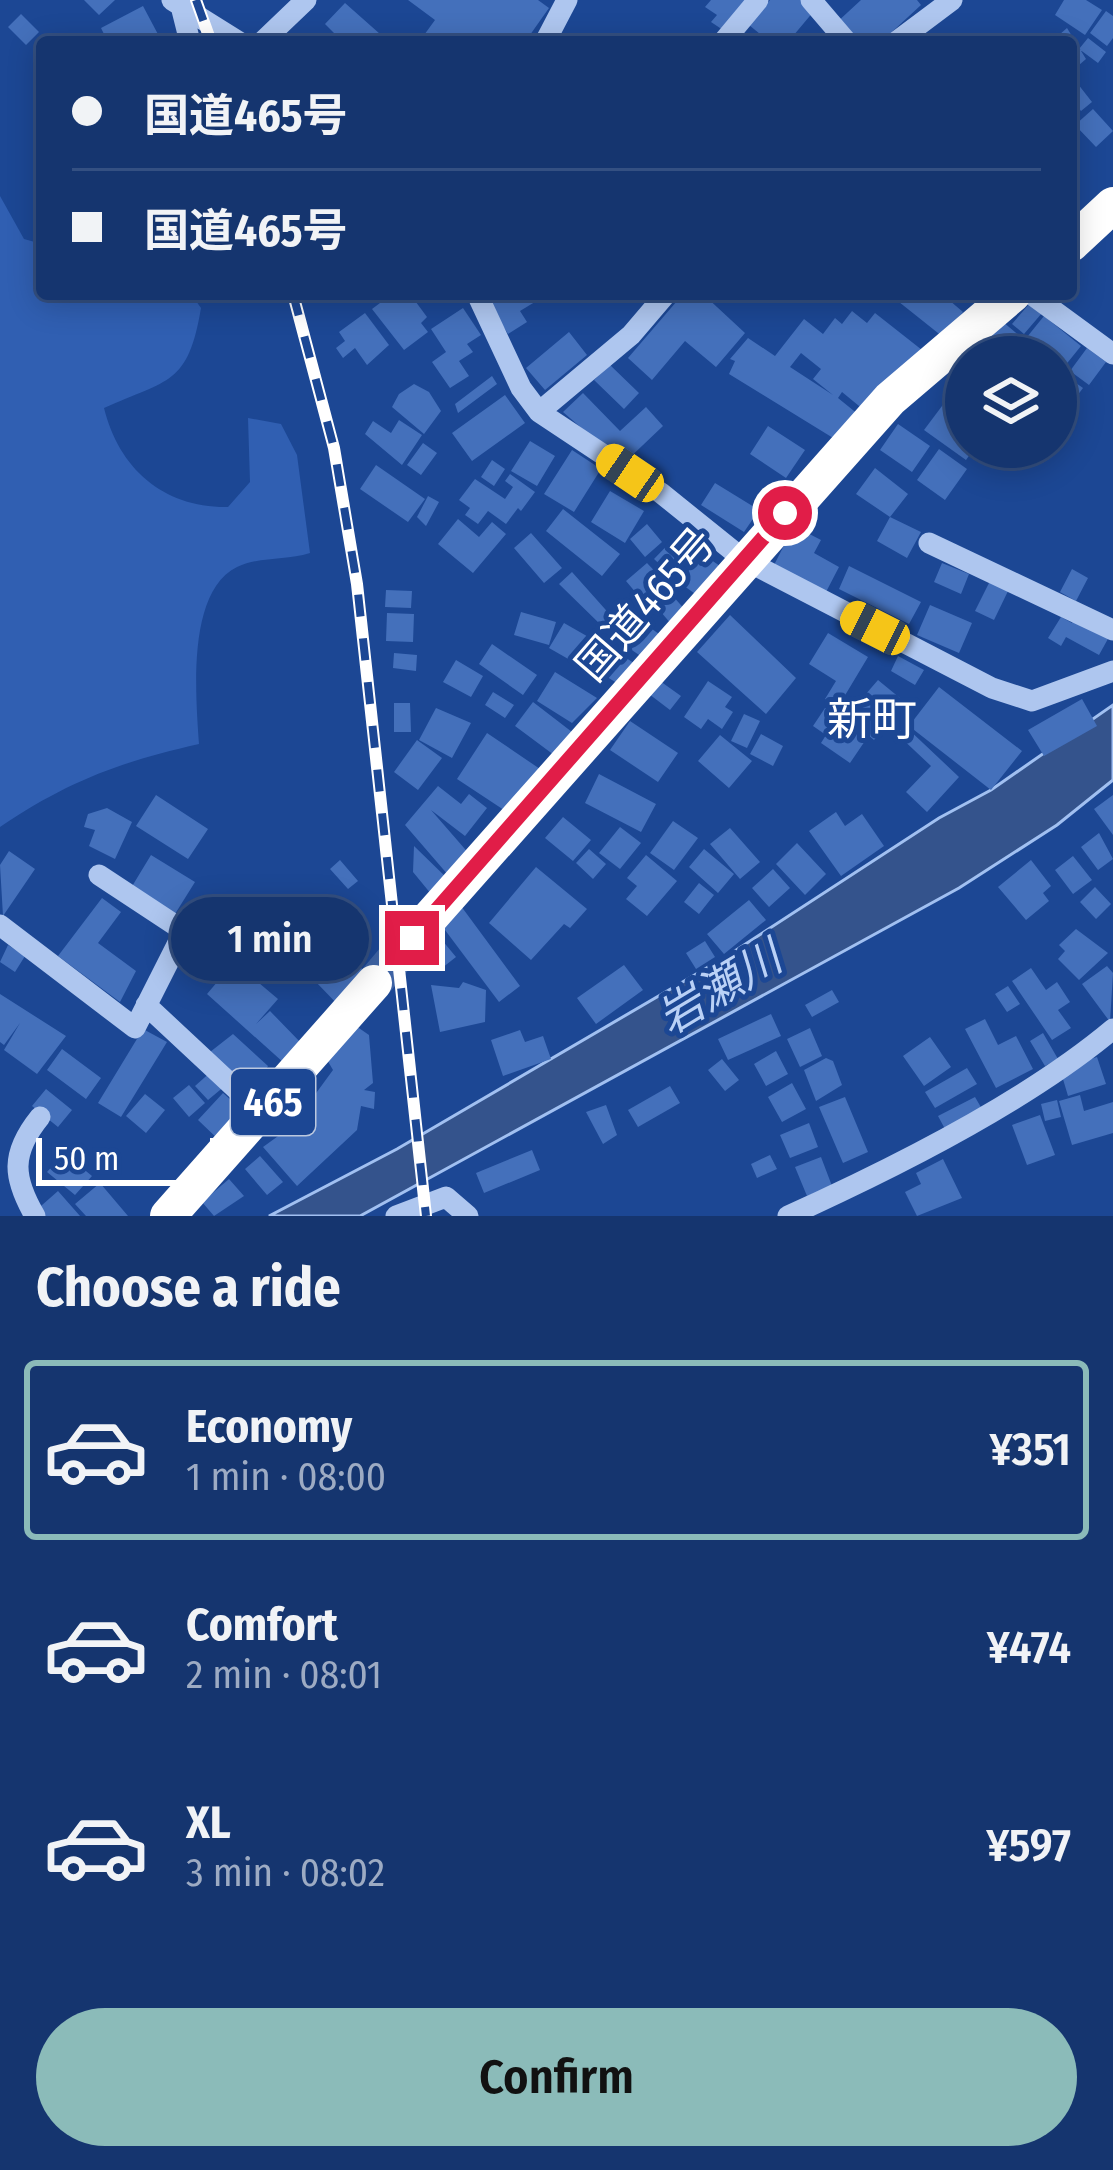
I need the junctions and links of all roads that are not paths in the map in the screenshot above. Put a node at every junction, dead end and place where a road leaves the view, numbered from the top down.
1 (306, 0) edge
2 (567, 0) edge
3 (758, 0) edge
4 (811, 0) edge
5 (942, 2) edge
6 (177, 5) edge
7 (188, 36) edge
8 (229, 36) edge
9 (268, 36) edge
10 (548, 36) edge
11 (728, 36) edge
12 (842, 36) edge
13 (903, 36) edge
14 (1113, 205) edge
15 (1077, 238) edge
16 (480, 300) edge
17 (661, 300) edge
18 (1006, 300) edge
19 (1039, 300) edge
20 (1113, 354) edge
21 (539, 412) junction
22 (929, 543) dead end
23 (743, 560) junction
24 (1113, 630) edge
25 (1113, 671) edge
26 (99, 875) dead end
27 (0, 925) edge
28 (412, 938) tunnel mouth
29 (374, 983) tunnel mouth
30 (146, 1005) junction
31 (1113, 1029) edge
32 (263, 1114) junction
33 (40, 1117) dead end
34 (35, 1216) edge
35 (168, 1216) edge
36 (396, 1216) edge
37 (467, 1216) edge
38 (788, 1216) edge

1 - 9 street
2 - 10 street
3 - 11 street
4 - 12 street
5 - 13 street
6 - 7 street
6 - 8 street
14 - 15 highway
16 - 21 street
17 - 21 street
18 - 23 highway, 国道465号
19 - 20 street
21 - 23 street
22 - 24 street
23 - 25 street
23 - 28 highway, 国道465号
26 - 30 street
27 - 30 street
29 - 32 highway, 465
30 - 32 street
31 - 38 street
32 - 35 highway, 465
33 - 34 street
36 - 37 street

